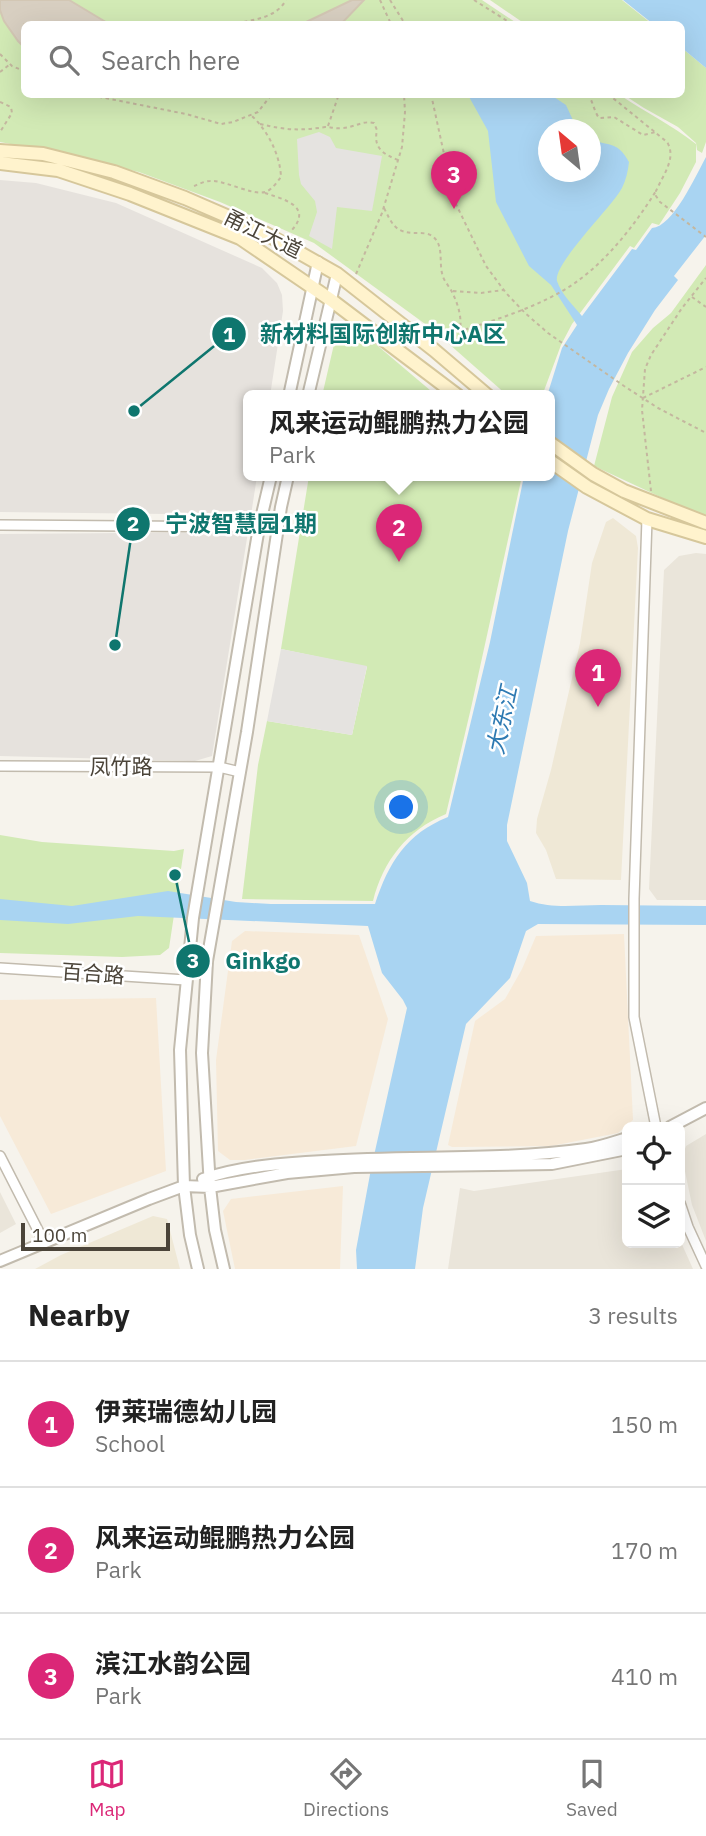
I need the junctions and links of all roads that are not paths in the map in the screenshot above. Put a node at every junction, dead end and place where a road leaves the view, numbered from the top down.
1 (0, 151) edge
2 (0, 163) edge
3 (318, 262) junction
4 (337, 274) junction
5 (314, 289) junction
6 (331, 300) junction
7 (290, 390) edge
8 (309, 390) edge
9 (450, 390) edge
10 (481, 390) edge
11 (555, 447) edge
12 (555, 464) edge
13 (270, 481) edge
14 (287, 481) edge
15 (647, 519) junction
16 (706, 523) edge
17 (0, 525) edge
18 (259, 527) junction
19 (706, 537) edge
20 (0, 766) edge
21 (219, 767) junction
22 (240, 772) junction
23 (0, 968) edge
24 (186, 980) junction
25 (706, 1108) edge
26 (706, 1116) edge
27 (655, 1122) edge
28 (679, 1122) edge
29 (685, 1126) edge
30 (622, 1139) edge
31 (622, 1150) edge
32 (0, 1156) edge
33 (452, 1161) junction
34 (210, 1182) junction
35 (184, 1186) junction
36 (685, 1218) edge
37 (44, 1242) junction
38 (0, 1261) edge
39 (706, 1266) edge
40 (198, 1269) edge
41 (224, 1269) edge

1 - 3 main road, 甬江大道
2 - 5 main road, 甬江大道
3 - 4 main road, 甬江大道
3 - 5 street
4 - 6 street
4 - 10 main road, 甬江大道
5 - 6 main road, 甬江大道
5 - 7 street
6 - 8 street
6 - 9 main road, 甬江大道
11 - 16 main road
12 - 15 main road
13 - 18 street
14 - 22 street
15 - 19 main road
15 - 27 street
17 - 18 street
18 - 21 street
20 - 21 street, 凤竹路
21 - 22 street, 凤竹路
21 - 24 street
22 - 34 street
23 - 24 street, 百合路
24 - 35 street
25 - 28 street
26 - 29 street
30 - 33 street
31 - 33 street
32 - 37 street
33 - 34 street
34 - 35 street
34 - 41 street
35 - 37 street
35 - 40 street
36 - 39 street
37 - 38 street

